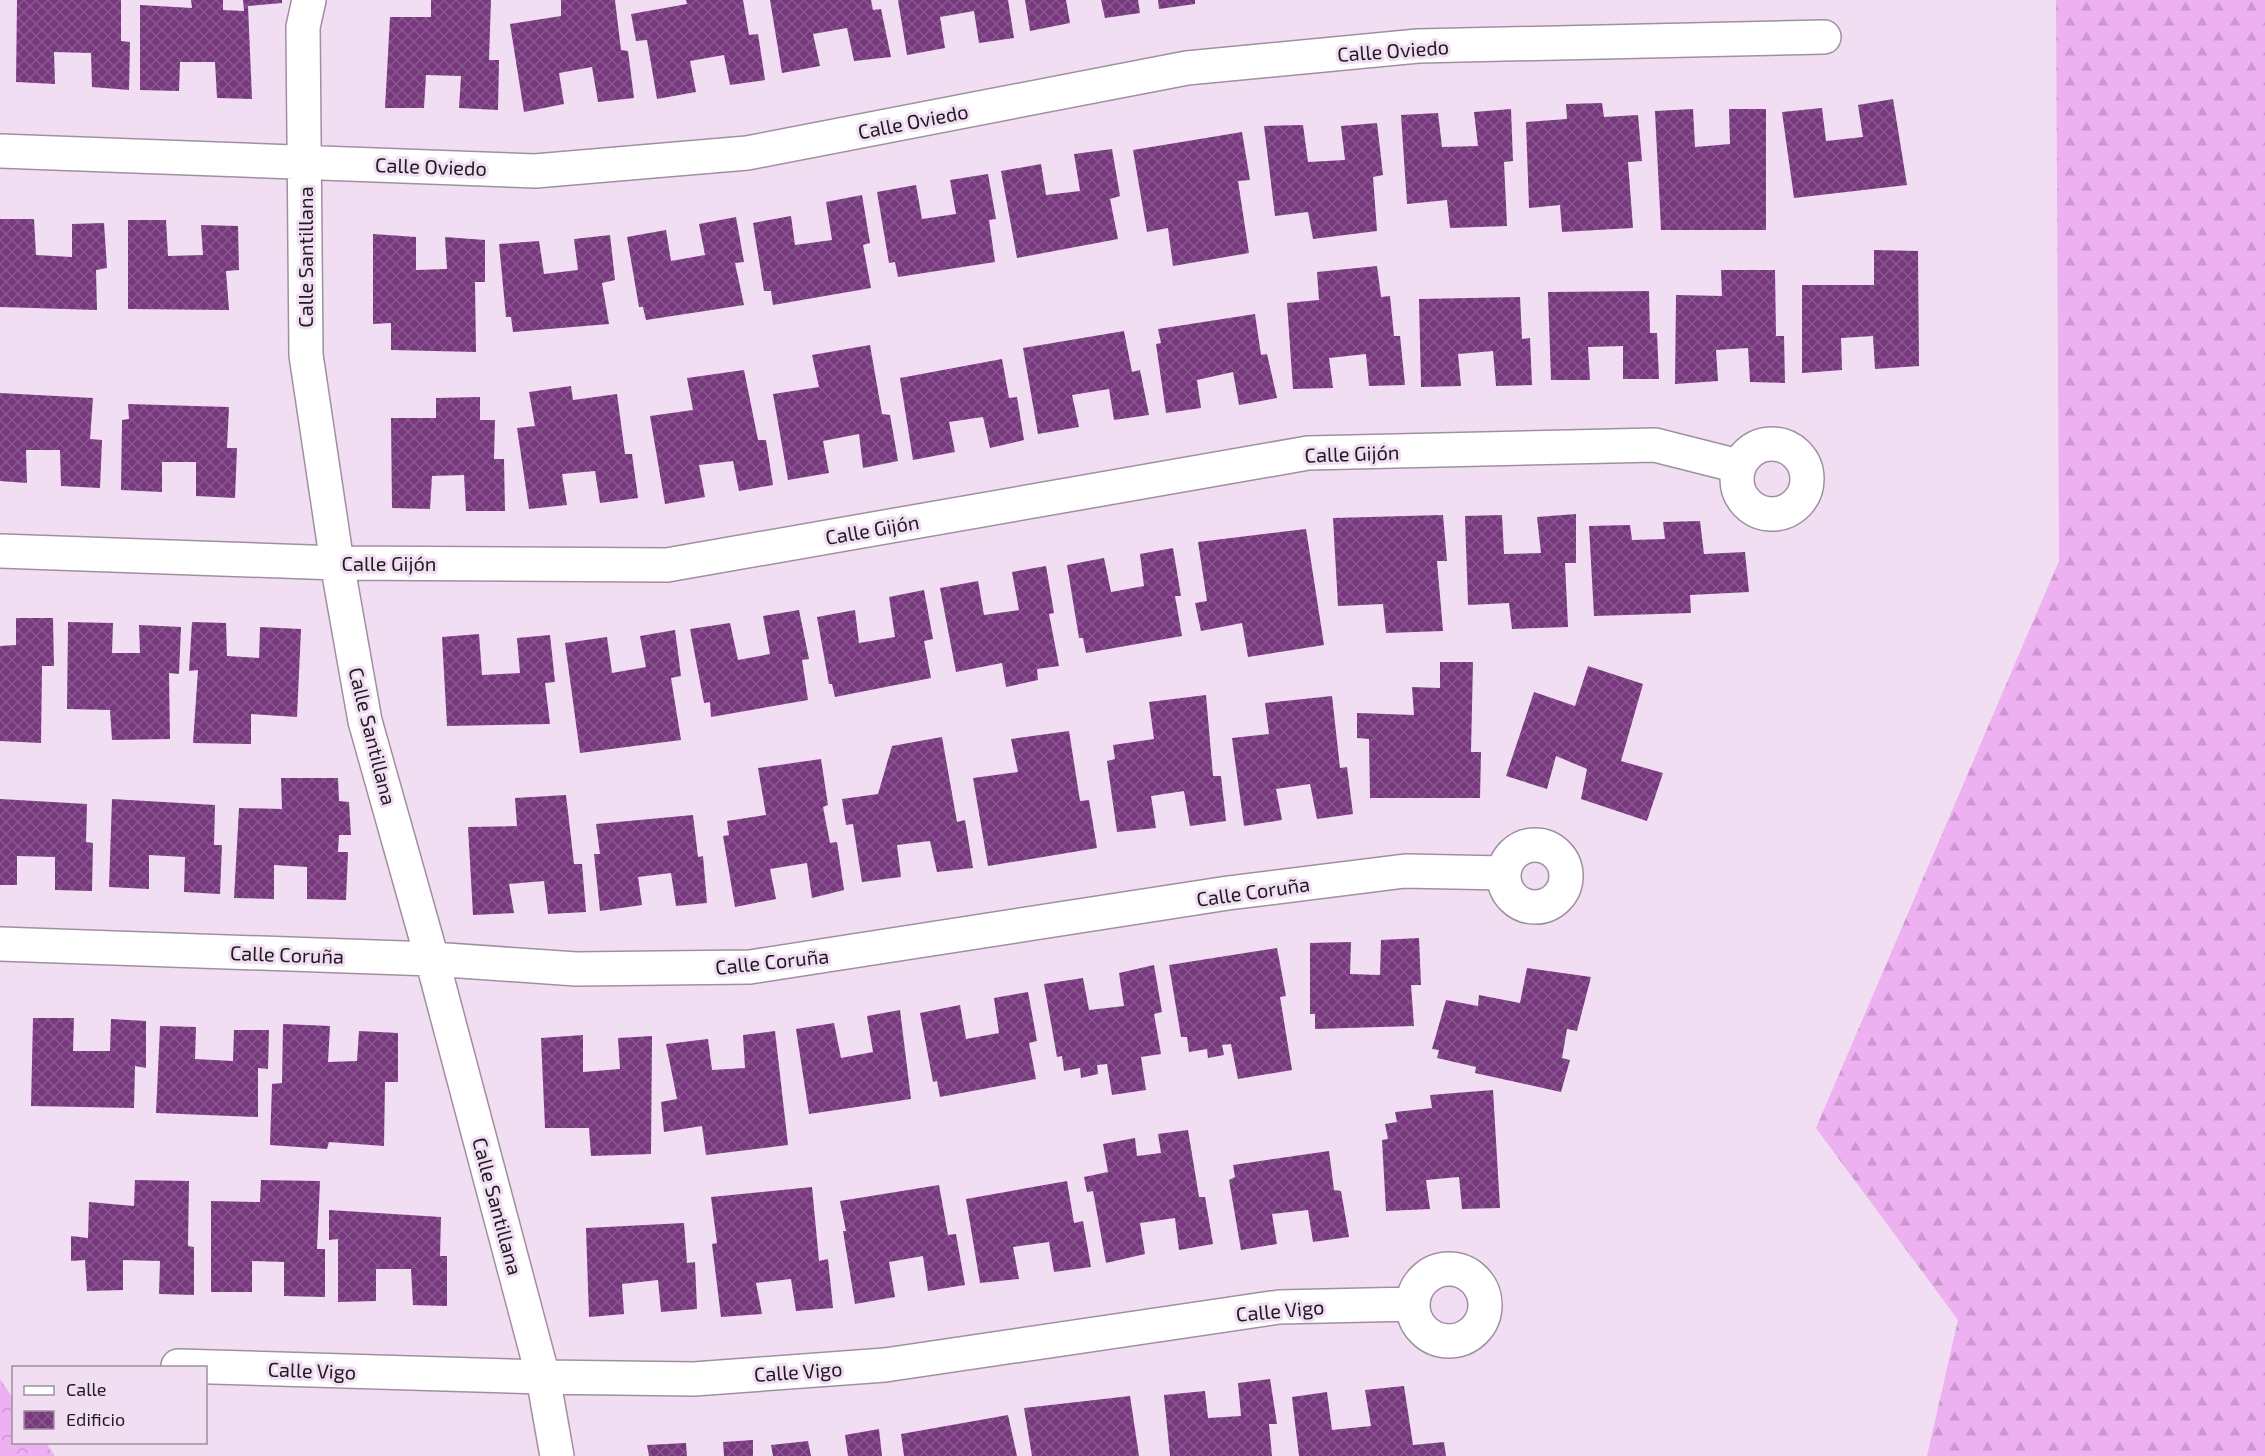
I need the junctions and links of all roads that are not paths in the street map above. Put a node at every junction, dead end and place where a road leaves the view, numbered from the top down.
1 (309, 0) edge
2 (1824, 37) dead end
3 (0, 151) edge
4 (304, 161) junction
5 (1738, 466) dead end
6 (0, 550) edge
7 (337, 563) junction
8 (1504, 873) dead end
9 (0, 944) edge
10 (432, 959) junction
11 (1413, 1304) dead end
12 (207, 1367) edge
13 (543, 1377) junction
14 (557, 1456) edge

1 - 4 street, Calle Santillana
2 - 4 street, Calle Oviedo
3 - 4 street, Calle Oviedo
4 - 7 street, Calle Santillana
5 - 7 street, Calle Gijón
6 - 7 street, Calle Gijón
7 - 10 street, Calle Santillana
8 - 10 street, Calle Coruña
9 - 10 street, Calle Coruña
10 - 13 street, Calle Santillana
11 - 13 street, Calle Vigo
12 - 13 street, Calle Vigo
13 - 14 street, Calle Santillana

